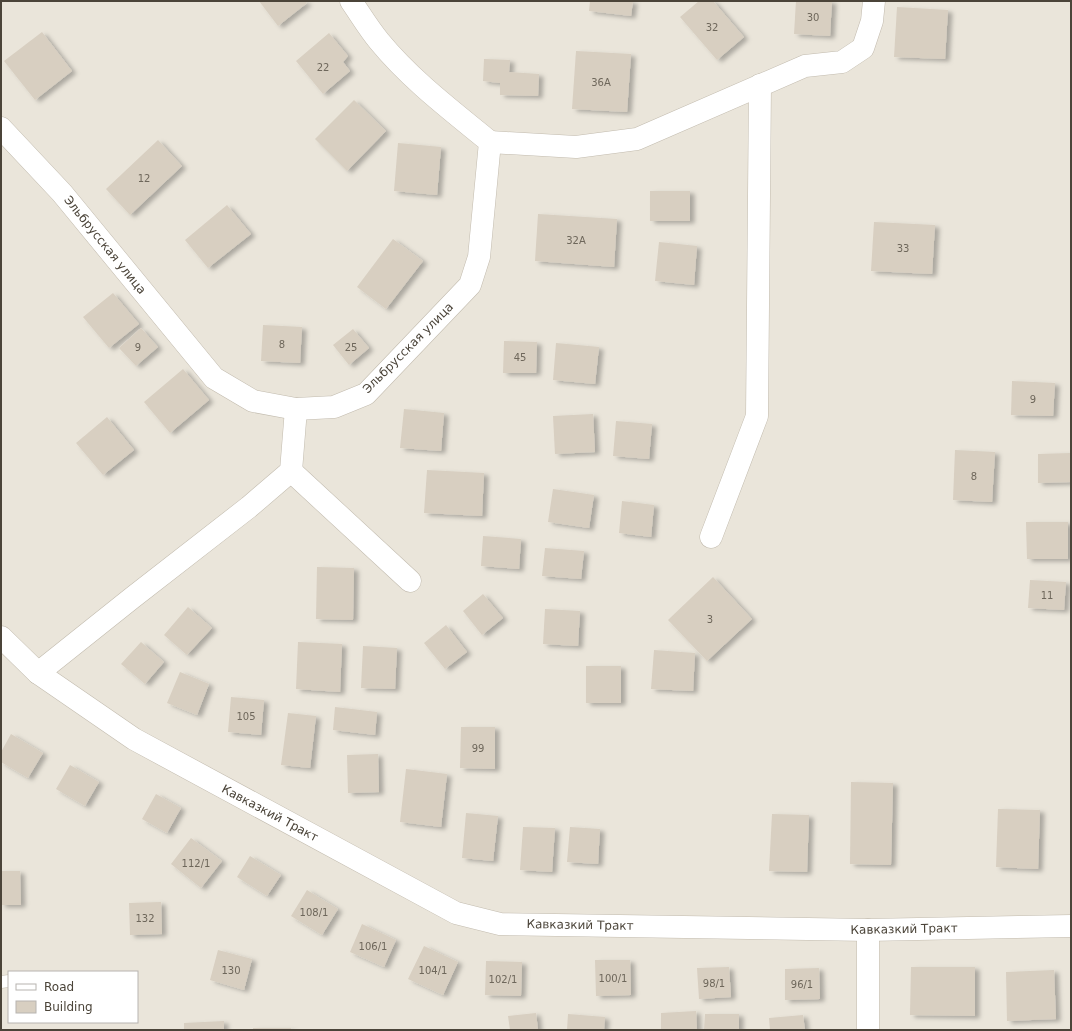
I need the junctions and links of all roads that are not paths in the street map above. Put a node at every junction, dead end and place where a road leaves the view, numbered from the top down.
1 (351, 1) edge
2 (874, 1) edge
3 (760, 85) junction
4 (1, 128) edge
5 (490, 142) junction
6 (296, 409) junction
7 (292, 471) junction
8 (711, 537) dead end
9 (410, 582) dead end
10 (1, 637) edge
11 (38, 673) junction
12 (1071, 926) edge
13 (868, 930) junction
14 (868, 1030) edge

1 - 5 street
2 - 3 street
3 - 5 street
3 - 8 street
4 - 6 street, Эльбрусская улица
5 - 6 street, Эльбрусская улица
6 - 7 street
7 - 9 street
7 - 11 street
10 - 11 street, Кавказкий Тракт
11 - 13 street, Кавказкий Тракт
12 - 13 street, Кавказкий Тракт
13 - 14 street

